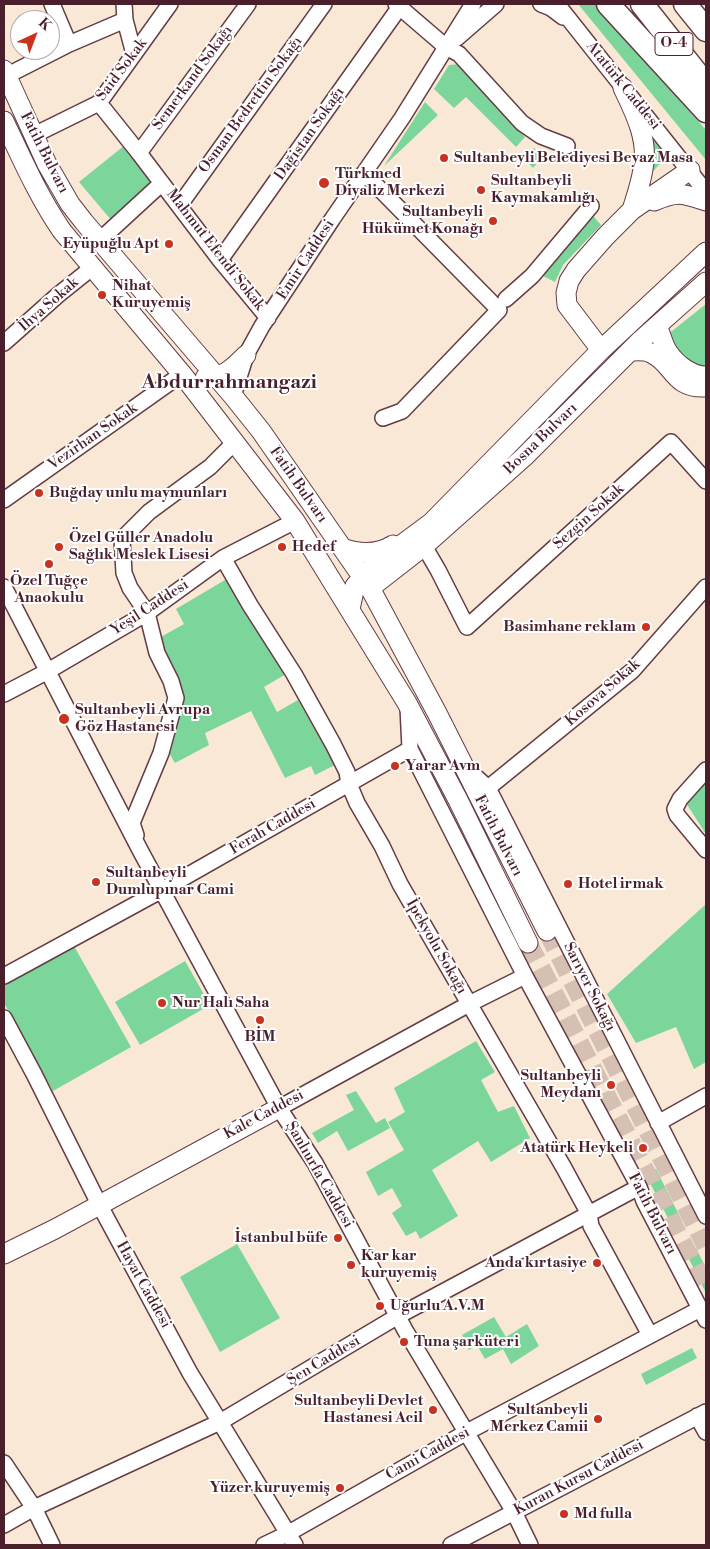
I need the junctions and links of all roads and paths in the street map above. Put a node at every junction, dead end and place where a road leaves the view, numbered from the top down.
1 (52, 4) edge
2 (124, 4) edge
3 (170, 4) edge
4 (248, 4) edge
5 (324, 4) edge
6 (473, 4) edge
7 (496, 4) edge
8 (541, 4) edge
9 (557, 4) edge
10 (567, 4) edge
11 (608, 4) edge
12 (642, 4) edge
13 (685, 4) edge
14 (398, 6) edge
15 (125, 20) junction
16 (574, 26) junction
17 (706, 30) edge
18 (69, 44) junction
19 (446, 47) junction
20 (134, 54) junction
21 (5, 74) edge
22 (706, 85) edge
23 (623, 88) junction
24 (99, 103) junction
25 (706, 110) edge
26 (4, 121) edge
27 (34, 135) junction
28 (566, 146) dead end
29 (139, 153) junction
30 (690, 170) junction
31 (364, 174) junction
32 (162, 183) junction
33 (706, 192) edge
34 (706, 201) edge
35 (179, 206) junction
36 (591, 206) dead end
37 (632, 210) junction
38 (100, 240) junction
39 (706, 252) edge
40 (220, 260) junction
41 (93, 267) junction
42 (706, 282) edge
43 (506, 299) dead end
44 (268, 318) junction
45 (657, 326) junction
46 (4, 343) edge
47 (601, 350) junction
48 (631, 351) junction
49 (246, 354) junction
50 (182, 374) junction
51 (706, 376) edge
52 (216, 378) junction
53 (706, 387) edge
54 (233, 396) junction
55 (383, 418) dead end
56 (235, 442) junction
57 (706, 481) edge
58 (4, 500) edge
59 (295, 521) junction
60 (430, 523) junction
61 (424, 546) junction
62 (342, 548) junction
63 (223, 558) junction
64 (323, 564) junction
65 (363, 583) junction
66 (4, 587) edge
67 (706, 588) edge
68 (350, 609) junction
69 (147, 613) junction
70 (48, 672) junction
71 (4, 694) edge
72 (407, 704) junction
73 (410, 749) junction
74 (462, 765) junction
75 (706, 770) edge
76 (349, 784) junction
77 (488, 788) junction
78 (140, 850) junction
79 (706, 850) edge
80 (162, 890) junction
81 (547, 931) tunnel mouth
82 (528, 943) tunnel mouth
83 (4, 976) edge
84 (525, 976) junction
85 (469, 1004) junction
86 (4, 1018) edge
87 (706, 1096) edge
88 (279, 1108) junction
89 (658, 1123) junction
90 (639, 1187) junction
91 (99, 1204) junction
92 (588, 1214) junction
93 (706, 1216) edge
94 (4, 1254) edge
95 (703, 1314) edge
96 (398, 1316) junction
97 (650, 1335) junction
98 (702, 1414) edge
99 (220, 1422) junction
100 (467, 1432) junction
101 (706, 1432) edge
102 (4, 1463) edge
103 (34, 1508) junction
104 (514, 1512) junction
105 (4, 1525) edge
106 (291, 1540) edge
107 (52, 1545) edge
108 (264, 1545) edge
109 (451, 1545) edge
110 (530, 1545) edge

1 - 18 street
2 - 15 street
3 - 20 street, Said Sokak
4 - 29 street, Semerkand Sokağı
5 - 35 street, Osman Bedrettin Sokağı
6 - 19 street, Emir Caddesi
7 - 19 street
8 - 16 street
9 - 16 street, Atatürk Caddesi
10 - 30 street
11 - 25 highway
12 - 22 highway, O-4
13 - 17 highway, O-4
14 - 19 street
14 - 40 street, Dağistan Sokağı
15 - 18 street
15 - 20 street
16 - 23 street, Atatürk Caddesi
18 - 21 street
19 - 28 street
19 - 31 street, Emir Caddesi
20 - 24 street, Said Sokak
21 - 27 main road, Fatih Bulvarı
23 - 30 street, Atatürk Caddesi
23 - 37 main road
24 - 27 street, Said Sokak
24 - 29 street, Mahmut Efendi Sokak
26 - 41 main road, Fatih Bulvarı
27 - 38 main road, Fatih Bulvarı
29 - 32 street, Mahmut Efendi Sokak
30 - 33 street, Atatürk Caddesi
30 - 37 main road
31 - 44 street, Emir Caddesi
31 - 55 street
32 - 35 street, Mahmut Efendi Sokak
32 - 38 street, Mahmut Efendi Sokak
34 - 37 main road
35 - 40 street, Mahmut Efendi Sokak
36 - 43 street
37 - 47 main road
38 - 52 main road, Fatih Bulvarı
39 - 47 main road, Bosna Bulvarı
40 - 44 street, Mahmut Efendi Sokak
41 - 46 street, İhya Sokak
41 - 50 main road, Fatih Bulvarı
42 - 45 main road, Bosna Bulvarı
44 - 49 street, Emir Caddesi
45 - 48 main road, Bosna Bulvarı
45 - 51 main road
47 - 60 main road, Bosna Bulvarı
48 - 53 main road
48 - 61 main road, Bosna Bulvarı
49 - 52 main road
49 - 54 street, Emir Caddesi
50 - 52 main road
50 - 56 main road, Fatih Bulvarı
50 - 58 street, Vezirhan Sokak
52 - 54 main road, Fatih Bulvarı
54 - 62 main road, Fatih Bulvarı
56 - 59 main road, Fatih Bulvarı
56 - 69 street
57 - 61 street, Sezgin Sokak
59 - 63 street, Yeşil Caddesi
59 - 64 main road, Fatih Bulvarı
60 - 62 main road
60 - 65 main road
61 - 65 main road, Bosna Bulvarı
62 - 65 main road, Fatih Bulvarı
63 - 69 street, Yeşil Caddesi
63 - 76 street, İpekyolu Sokağı
64 - 65 main road
64 - 68 main road, Fatih Bulvarı
65 - 68 main road
65 - 74 main road, Fatih Bulvarı
66 - 70 street, Şanlıurfa Caddesi
67 - 77 street, Kosova Sokak
68 - 72 main road, Fatih Bulvarı
69 - 70 street, Yeşil Caddesi
69 - 78 street
70 - 71 street, Yeşil Caddesi
70 - 78 street, Şanlıurfa Caddesi
72 - 73 street, Fatih Bulvarı
72 - 82 main road, Fatih Bulvarı
73 - 76 street, Ferah Caddesi
73 - 84 street, Fatih Bulvarı
74 - 77 street, Sarıyer Sokağı
74 - 81 main road, Fatih Bulvarı
75 - 79 street
76 - 80 street, Ferah Caddesi
76 - 85 street, İpekyolu Sokağı
77 - 89 street, Sarıyer Sokağı
78 - 80 street, Şanlıurfa Caddesi
80 - 83 street, Ferah Caddesi
80 - 88 street, Şanlıurfa Caddesi
84 - 85 street, Kale Caddesi
84 - 90 street, Fatih Bulvarı
85 - 88 street, Kale Caddesi
85 - 92 street, İpekyolu Sokağı
86 - 91 street, Hayat Caddesi
87 - 89 street
88 - 91 main road, Kale Caddesi
88 - 96 street, Şanlıurfa Caddesi
89 - 93 street, Sarıyer Sokağı
90 - 92 street, Şen Caddesi
90 - 95 street, Fatih Bulvarı
91 - 94 main road, Kale Caddesi
91 - 99 street, Hayat Caddesi
92 - 96 street, Şen Caddesi
92 - 97 street, İpekyolu Sokağı
95 - 97 street, Cami Caddesi
96 - 99 street, Şen Caddesi
96 - 100 street, Şanlıurfa Caddesi
97 - 100 street, Cami Caddesi
98 - 101 street
98 - 104 street, Kuran Kursu Caddesi
99 - 103 street, Şen Caddesi
99 - 106 street, Hayat Caddesi
100 - 104 street, Şanlıurfa Caddesi
100 - 106 street, Cami Caddesi
102 - 103 street
103 - 105 street, Şen Caddesi
103 - 107 street
104 - 109 street, Kuran Kursu Caddesi
104 - 110 street, Şanlıurfa Caddesi
106 - 108 street, Cami Caddesi

